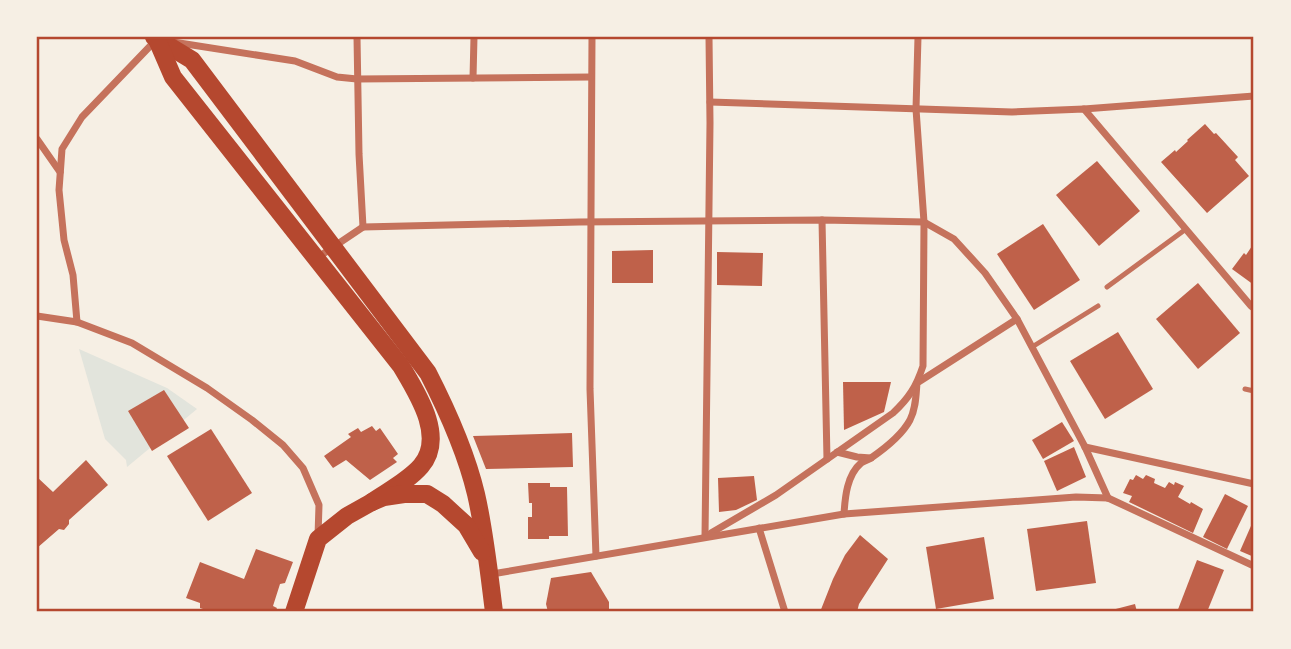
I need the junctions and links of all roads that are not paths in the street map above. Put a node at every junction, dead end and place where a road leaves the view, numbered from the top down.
1 (357, 37) edge
2 (474, 37) edge
3 (592, 37) edge
4 (709, 37) edge
5 (918, 37) edge
6 (155, 38) edge
7 (591, 77) junction
8 (473, 78) junction
9 (357, 79) junction
10 (1254, 96) edge
11 (710, 102) junction
12 (916, 109) junction
13 (1084, 109) junction
14 (37, 139) edge
15 (60, 172) junction
16 (822, 220) junction
17 (590, 222) junction
18 (709, 222) junction
19 (924, 222) junction
20 (363, 227) junction
21 (1186, 229) junction
22 (334, 246) junction
23 (316, 258) junction
24 (1107, 287) dead end
25 (1098, 306) dead end
26 (1254, 308) edge
27 (37, 316) edge
28 (1017, 319) junction
29 (77, 322) junction
30 (1032, 347) junction
31 (917, 383) junction
32 (1245, 389) dead end
33 (1254, 391) edge
34 (1084, 447) junction
35 (837, 452) junction
36 (871, 458) junction
37 (827, 459) junction
38 (1254, 484) edge
39 (1108, 498) junction
40 (372, 502) junction
41 (844, 514) junction
42 (759, 528) junction
43 (705, 537) junction
44 (318, 539) junction
45 (596, 556) junction
46 (1254, 566) edge
47 (488, 568) junction
48 (294, 612) edge
49 (494, 612) edge
50 (785, 612) edge

1 - 9 street
2 - 8 street
3 - 7 street
4 - 11 street
5 - 12 street
6 - 9 street
6 - 15 street
6 - 22 main road
6 - 23 main road
7 - 8 street
7 - 17 street
8 - 9 street
9 - 20 street
10 - 13 street
11 - 12 street
11 - 18 street
12 - 13 street
12 - 19 street
13 - 21 street
14 - 15 street
15 - 29 street
16 - 18 street
16 - 19 street
16 - 37 street
17 - 18 street
17 - 20 street
17 - 45 street
18 - 43 street
19 - 28 street
19 - 31 street
20 - 22 street
21 - 24 lane
21 - 26 street
22 - 23 street
22 - 47 main road
23 - 40 main road
25 - 30 lane
27 - 29 street
28 - 30 street
28 - 31 street
29 - 44 street
30 - 34 street
31 - 35 street
31 - 36 street
32 - 33 lane
34 - 38 street
34 - 39 street
35 - 36 street
35 - 37 street
36 - 41 street
37 - 43 street
39 - 41 street
39 - 46 street
40 - 44 main road
40 - 47 main road
41 - 42 street
42 - 43 street
42 - 50 street
43 - 45 street
44 - 48 main road
45 - 47 street
47 - 49 main road

